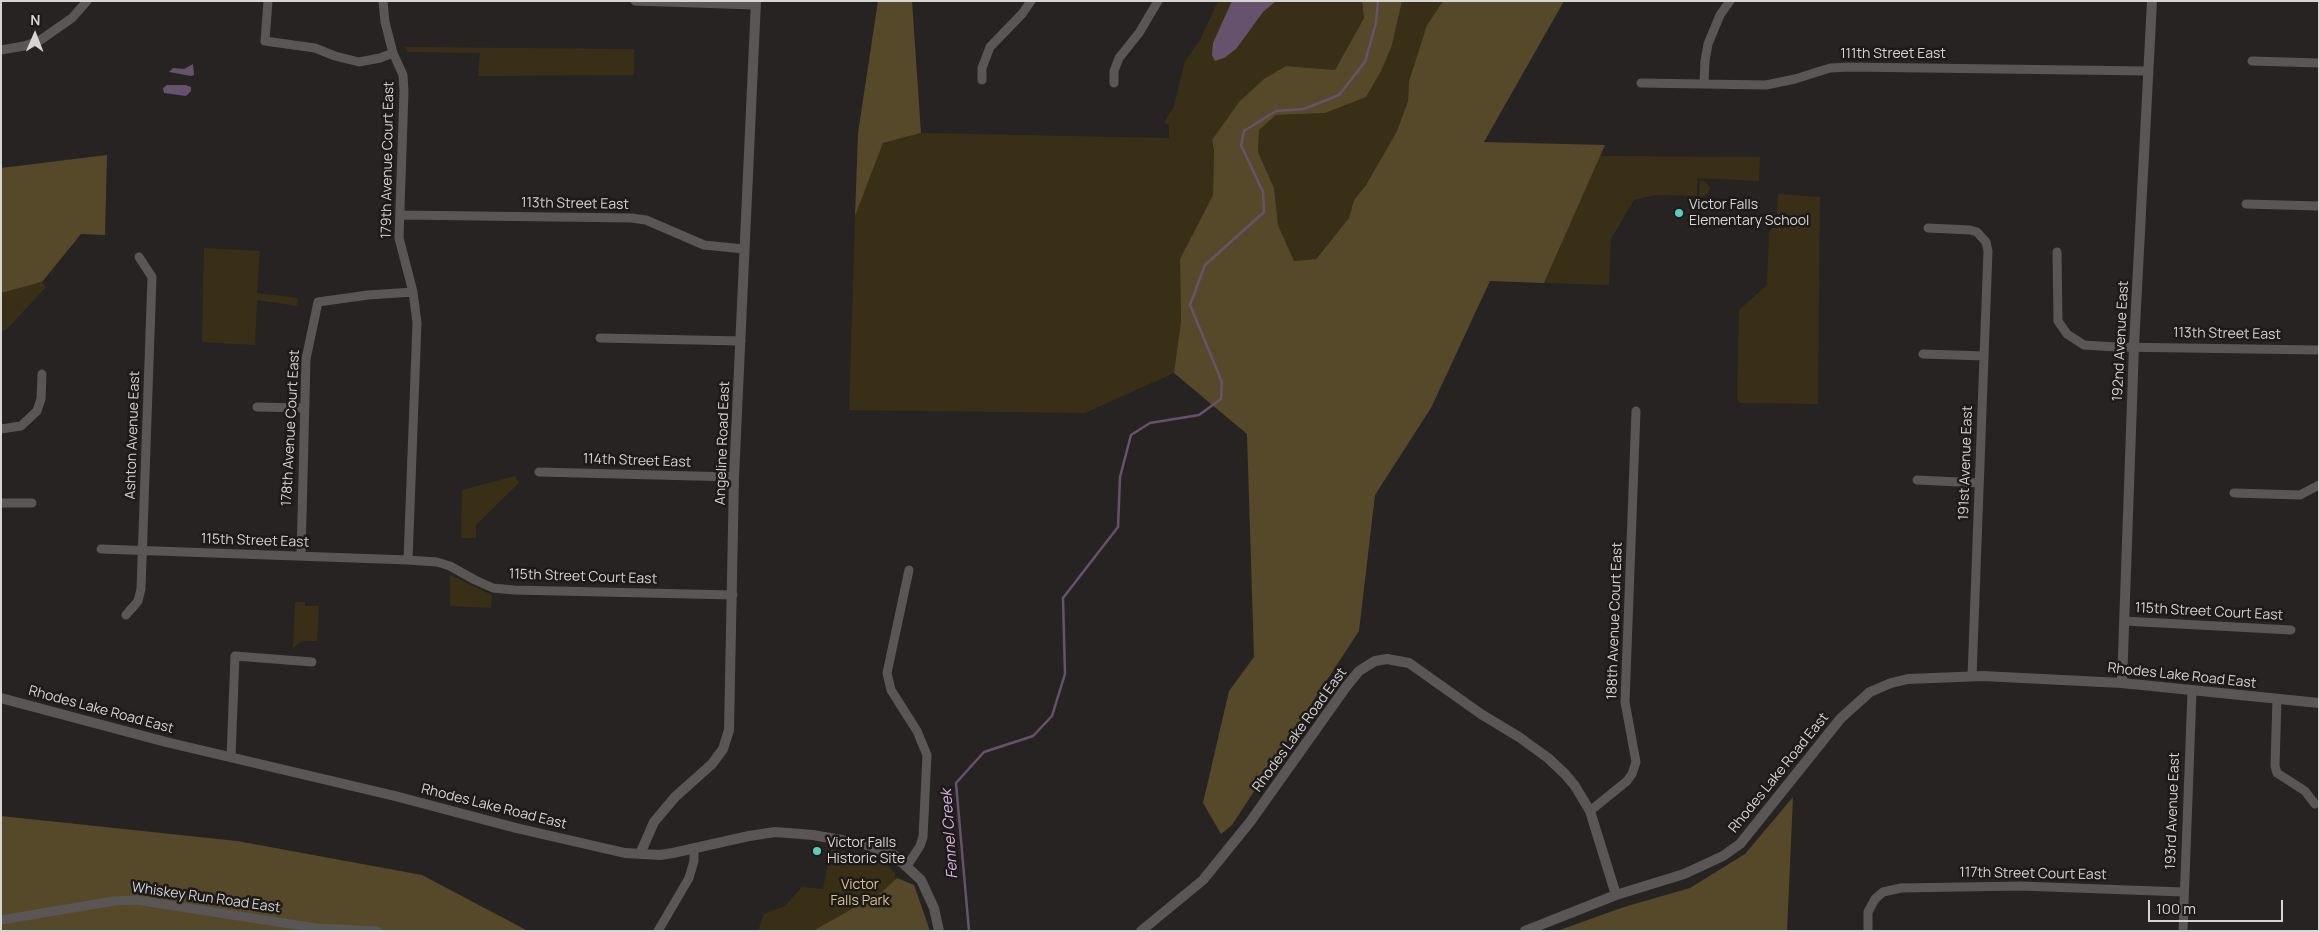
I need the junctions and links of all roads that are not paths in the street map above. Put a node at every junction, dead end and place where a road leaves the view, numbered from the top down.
1 (87, 1) edge
2 (268, 1) edge
3 (383, 1) edge
4 (635, 1) edge
5 (1030, 1) edge
6 (1158, 1) edge
7 (1730, 1) edge
8 (2152, 1) edge
9 (693, 2) edge
10 (756, 3) edge
11 (1, 50) edge
12 (393, 53) junction
13 (2252, 61) dead end
14 (2319, 63) edge
15 (2148, 71) junction
16 (982, 80) dead end
17 (1114, 83) dead end
18 (1641, 83) dead end
19 (1704, 84) junction
20 (2246, 204) dead end
21 (2319, 206) edge
22 (400, 214) junction
23 (1928, 228) dead end
24 (744, 249) junction
25 (2057, 252) dead end
26 (139, 257) dead end
27 (413, 292) junction
28 (600, 338) dead end
29 (741, 341) junction
30 (2134, 346) junction
31 (2319, 350) edge
32 (1923, 354) dead end
33 (1984, 356) junction
34 (42, 374) dead end
35 (257, 407) dead end
36 (303, 408) junction
37 (1636, 411) dead end
38 (6, 429) edge
39 (539, 472) dead end
40 (734, 478) junction
41 (1917, 480) dead end
42 (1979, 483) junction
43 (2319, 485) edge
44 (2234, 493) dead end
45 (1, 502) edge
46 (32, 503) dead end
47 (101, 549) dead end
48 (142, 551) junction
49 (300, 556) junction
50 (408, 560) junction
51 (909, 570) dead end
52 (733, 595) junction
53 (126, 614) dead end
54 (2124, 621) junction
55 (2291, 630) dead end
56 (312, 662) dead end
57 (1972, 676) junction
58 (2122, 682) junction
59 (2192, 691) junction
60 (1, 698) edge
61 (2277, 699) junction
62 (2319, 703) edge
63 (231, 757) junction
64 (2315, 804) dead end
65 (1590, 811) junction
66 (694, 850) junction
67 (640, 854) junction
68 (907, 866) junction
69 (2183, 892) junction
70 (1616, 895) junction
71 (1, 920) edge
72 (377, 931) edge
73 (658, 931) edge
74 (939, 931) edge
75 (1141, 931) edge
76 (1525, 931) edge
77 (1868, 931) edge
78 (2183, 931) edge

1 - 11 street
2 - 12 street
3 - 12 street, 179th Avenue Court East
4 - 9 street
5 - 16 street
6 - 17 street
7 - 19 street
8 - 15 street, 192nd Avenue East
9 - 10 street
10 - 24 street, Angeline Road East
12 - 22 street, 179th Avenue Court East
13 - 14 street
15 - 19 street, 111th Street East
15 - 30 street, 192nd Avenue East
18 - 19 street, 111th Street East
20 - 21 street
22 - 24 street, 113th Street East
22 - 27 street, 179th Avenue Court East
23 - 33 street, 191st Avenue East
24 - 29 street, Angeline Road East
25 - 30 street, 113th Street East
26 - 48 street, Ashton Avenue East
27 - 36 street, 178th Avenue Court East
27 - 50 street, 179th Avenue Court East
28 - 29 street
29 - 40 street, Angeline Road East
30 - 31 street, 113th Street East
30 - 54 street, 192nd Avenue East
32 - 33 street
33 - 42 street, 191st Avenue East
34 - 38 street
35 - 36 street
36 - 49 street, 178th Avenue Court East
37 - 65 street, 188th Avenue Court East
39 - 40 street, 114th Street East
40 - 52 street, Angeline Road East
41 - 42 street
42 - 57 street, 191st Avenue East
43 - 44 street
45 - 46 street
47 - 48 street, 115th Street East
48 - 49 street, 115th Street East
48 - 53 street, Ashton Avenue East
49 - 50 street, 115th Street East
50 - 52 street, 115th Street Court East
51 - 68 street
52 - 67 street, Angeline Road East
54 - 55 street, 115th Street Court East
54 - 58 street, 192nd Avenue East
56 - 63 street
57 - 58 street, Rhodes Lake Road East
57 - 70 street, Rhodes Lake Road East
58 - 59 street, Rhodes Lake Road East
59 - 61 street, Rhodes Lake Road East
59 - 69 street, 193rd Avenue East
60 - 63 street, Rhodes Lake Road East
61 - 62 street, Rhodes Lake Road East
61 - 64 street
63 - 67 street, Rhodes Lake Road East
65 - 70 street, Rhodes Lake Road East
65 - 75 street, Rhodes Lake Road East
66 - 67 street, Rhodes Lake Road East
66 - 68 street, Rhodes Lake Road East
66 - 73 street
68 - 74 street, Rhodes Lake Road East
69 - 77 street, 117th Street Court East
69 - 78 street, 193rd Avenue East
70 - 76 street
71 - 72 street, Whiskey Run Road East

